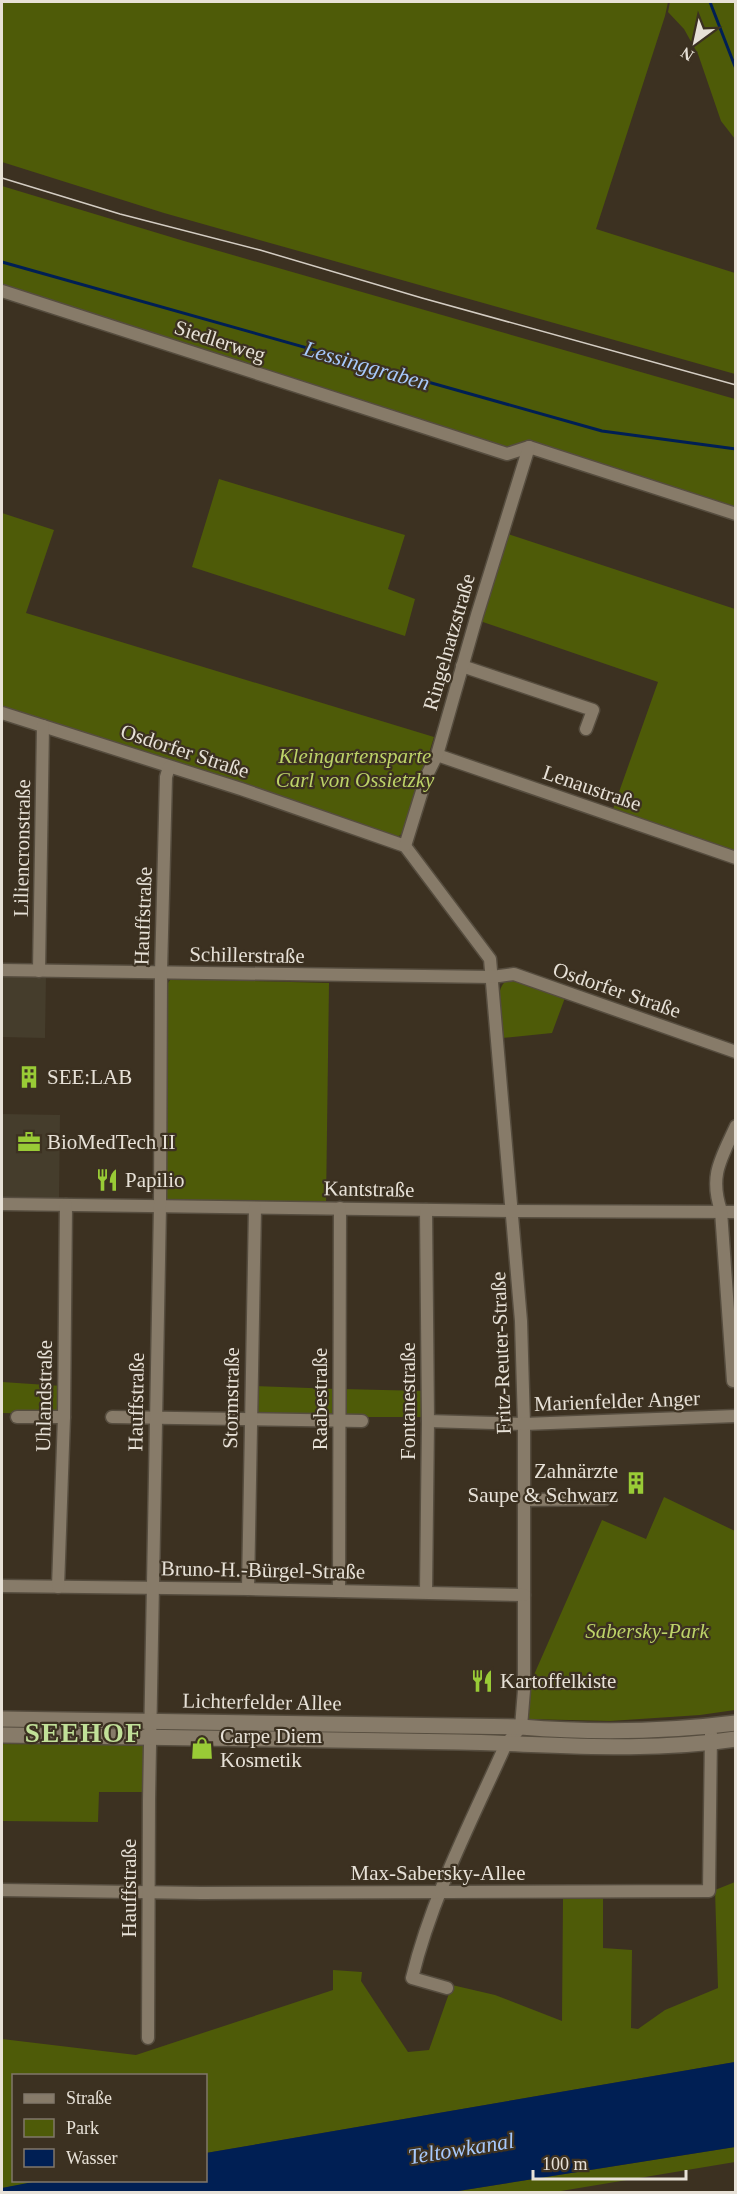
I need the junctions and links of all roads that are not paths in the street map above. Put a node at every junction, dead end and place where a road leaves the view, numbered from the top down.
1 (2, 291) edge
2 (529, 447) junction
3 (735, 514) edge
4 (462, 666) junction
5 (2, 713) edge
6 (43, 726) junction
7 (586, 729) dead end
8 (437, 755) junction
9 (169, 767) junction
10 (405, 846) junction
11 (735, 858) edge
12 (2, 970) edge
13 (39, 971) junction
14 (160, 972) junction
15 (492, 977) junction
16 (735, 1052) edge
17 (735, 1126) edge
18 (2, 1204) edge
19 (66, 1205) junction
20 (160, 1206) junction
21 (255, 1208) junction
22 (340, 1208) junction
23 (426, 1210) junction
24 (512, 1211) junction
25 (721, 1211) junction
26 (735, 1212) edge
27 (733, 1381) dead end
28 (735, 1416) edge
29 (16, 1417) dead end
30 (64, 1417) junction
31 (112, 1417) dead end
32 (155, 1418) junction
33 (249, 1420) junction
34 (339, 1420) junction
35 (362, 1421) dead end
36 (428, 1421) junction
37 (524, 1424) junction
38 (605, 1499) dead end
39 (524, 1500) junction
40 (2, 1586) edge
41 (58, 1587) junction
42 (153, 1588) junction
43 (248, 1589) junction
44 (339, 1591) junction
45 (426, 1592) junction
46 (524, 1595) junction
47 (2, 1719) edge
48 (152, 1721) junction
49 (735, 1723) edge
50 (710, 1726) junction
51 (521, 1727) junction
52 (2, 1735) edge
53 (151, 1738) junction
54 (735, 1739) edge
55 (712, 1743) junction
56 (506, 1744) junction
57 (2, 1890) edge
58 (149, 1892) junction
59 (440, 1893) junction
60 (447, 1988) dead end
61 (148, 2038) dead end

1 - 2 street, Siedlerweg
2 - 3 street, Siedlerweg
2 - 4 street, Ringelnatzstraße
4 - 7 street
4 - 8 street, Ringelnatzstraße
5 - 6 street, Osdorfer Straße
6 - 9 street, Osdorfer Straße
6 - 13 street, Liliencronstraße
8 - 10 street, Ringelnatzstraße
8 - 11 street, Lenaustraße
9 - 10 street, Osdorfer Straße
9 - 14 street, Hauffstraße
10 - 15 street
12 - 13 street, Schillerstraße
13 - 14 street, Schillerstraße
14 - 15 street, Schillerstraße
14 - 20 street, Hauffstraße
15 - 16 street, Osdorfer Straße
15 - 24 street, Fritz-Reuter-Straße
17 - 25 street
18 - 19 street, Kantstraße
19 - 20 street, Kantstraße
19 - 30 street, Uhlandstraße
20 - 21 street, Kantstraße
20 - 32 street, Hauffstraße
21 - 22 street, Kantstraße
21 - 33 street, Stormstraße
22 - 23 street, Kantstraße
22 - 34 street, Raabestraße
23 - 24 street, Kantstraße
23 - 36 street, Fontanestraße
24 - 25 street, Kantstraße
24 - 37 street, Fritz-Reuter-Straße
25 - 26 street, Kantstraße
25 - 27 street
28 - 37 street, Marienfelder Anger
29 - 30 street
30 - 41 street, Uhlandstraße
31 - 32 street
32 - 33 street
32 - 42 street, Hauffstraße
33 - 34 street
33 - 43 street, Stormstraße
34 - 35 street
34 - 44 street, Raabestraße
36 - 37 street, Marienfelder Anger
36 - 45 street, Fontanestraße
37 - 39 street, Fritz-Reuter-Straße
38 - 39 street
39 - 46 street, Fritz-Reuter-Straße
40 - 41 street, Bruno-H.-Bürgel-Straße
41 - 42 street, Bruno-H.-Bürgel-Straße
42 - 43 street, Bruno-H.-Bürgel-Straße
42 - 48 street, Hauffstraße
43 - 44 street, Bruno-H.-Bürgel-Straße
44 - 45 street, Bruno-H.-Bürgel-Straße
45 - 46 street, Bruno-H.-Bürgel-Straße
46 - 51 street, Fritz-Reuter-Straße
47 - 48 main road, Lichterfelder Allee
48 - 51 main road, Lichterfelder Allee
48 - 53 street, Hauffstraße
49 - 50 main road, Lichterfelder Allee
50 - 51 main road, Lichterfelder Allee
50 - 55 street, Max-Sabersky-Allee
51 - 56 street
52 - 53 main road, Lichterfelder Allee
53 - 56 main road, Lichterfelder Allee
53 - 58 street, Hauffstraße
54 - 55 main road, Lichterfelder Allee
55 - 56 main road, Lichterfelder Allee
55 - 59 street, Max-Sabersky-Allee
56 - 59 street
57 - 58 street, Max-Sabersky-Allee
58 - 59 street, Max-Sabersky-Allee
58 - 61 street, Hauffstraße
59 - 60 street

